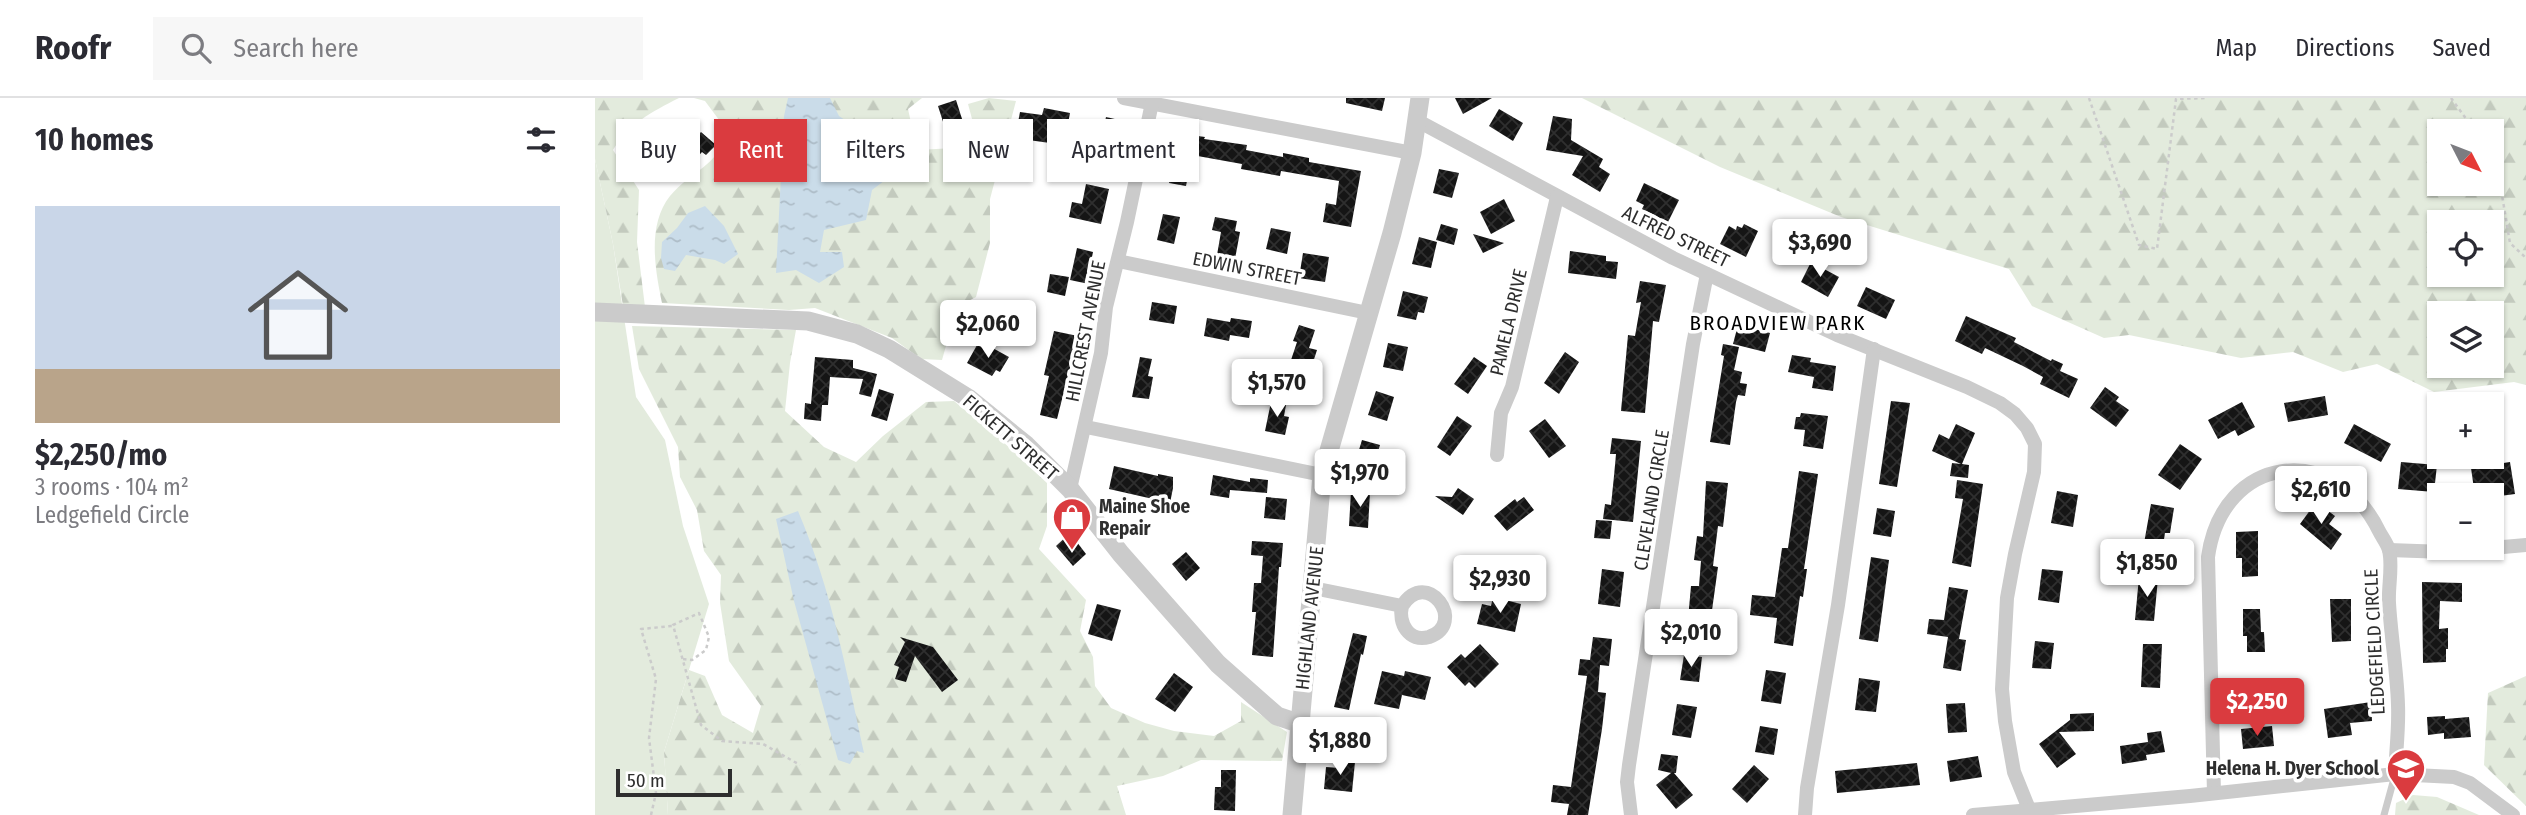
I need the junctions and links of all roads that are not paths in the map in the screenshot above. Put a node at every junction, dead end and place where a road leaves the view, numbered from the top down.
1 (1124, 98) edge
2 (1420, 98) edge
3 (1152, 101) edge
4 (1418, 121) junction
5 (1412, 153) junction
6 (1557, 197) junction
7 (1118, 261) junction
8 (1707, 274) junction
9 (595, 312) edge
10 (1368, 313) junction
11 (1874, 349) junction
12 (1086, 427) junction
13 (1497, 455) dead end
14 (1322, 475) junction
15 (1070, 489) junction
16 (2526, 545) edge
17 (2504, 547) edge
18 (2389, 550) junction
19 (2427, 551) edge
20 (1313, 588) junction
21 (1402, 606) dead end
22 (1299, 723) junction
23 (2395, 774) junction
24 (2214, 793) junction
25 (2029, 809) junction
26 (1292, 815) edge
27 (1631, 815) edge
28 (1805, 815) edge
29 (1973, 815) edge
30 (2384, 815) edge
31 (2513, 815) edge

1 - 3 street
2 - 4 street, HIGHLAND AVENUE
3 - 5 street
3 - 7 street, HILLCREST AVENUE
4 - 5 street, HIGHLAND AVENUE
4 - 6 street, ALFRED STREET
5 - 10 street, HIGHLAND AVENUE
6 - 8 street, ALFRED STREET
6 - 13 street, PAMELA DRIVE
7 - 10 street, EDWIN STREET
7 - 12 street, HILLCREST AVENUE
8 - 11 street, ALFRED STREET
8 - 27 street, CLEVELAND CIRCLE
9 - 15 street, FICKETT STREET
10 - 14 street, HIGHLAND AVENUE
11 - 25 street, ALFRED STREET
11 - 28 street
12 - 14 street
12 - 15 street, HILLCREST AVENUE
14 - 20 street, HIGHLAND AVENUE
15 - 22 street, FICKETT STREET
16 - 17 street
18 - 19 street
18 - 23 street, LEDGEFIELD CIRCLE
18 - 24 street, LEDGEFIELD CIRCLE
20 - 21 street
20 - 22 street, HIGHLAND AVENUE
22 - 26 street, HIGHLAND AVENUE
23 - 24 street
23 - 30 lane
23 - 31 street
24 - 25 street
25 - 29 street

